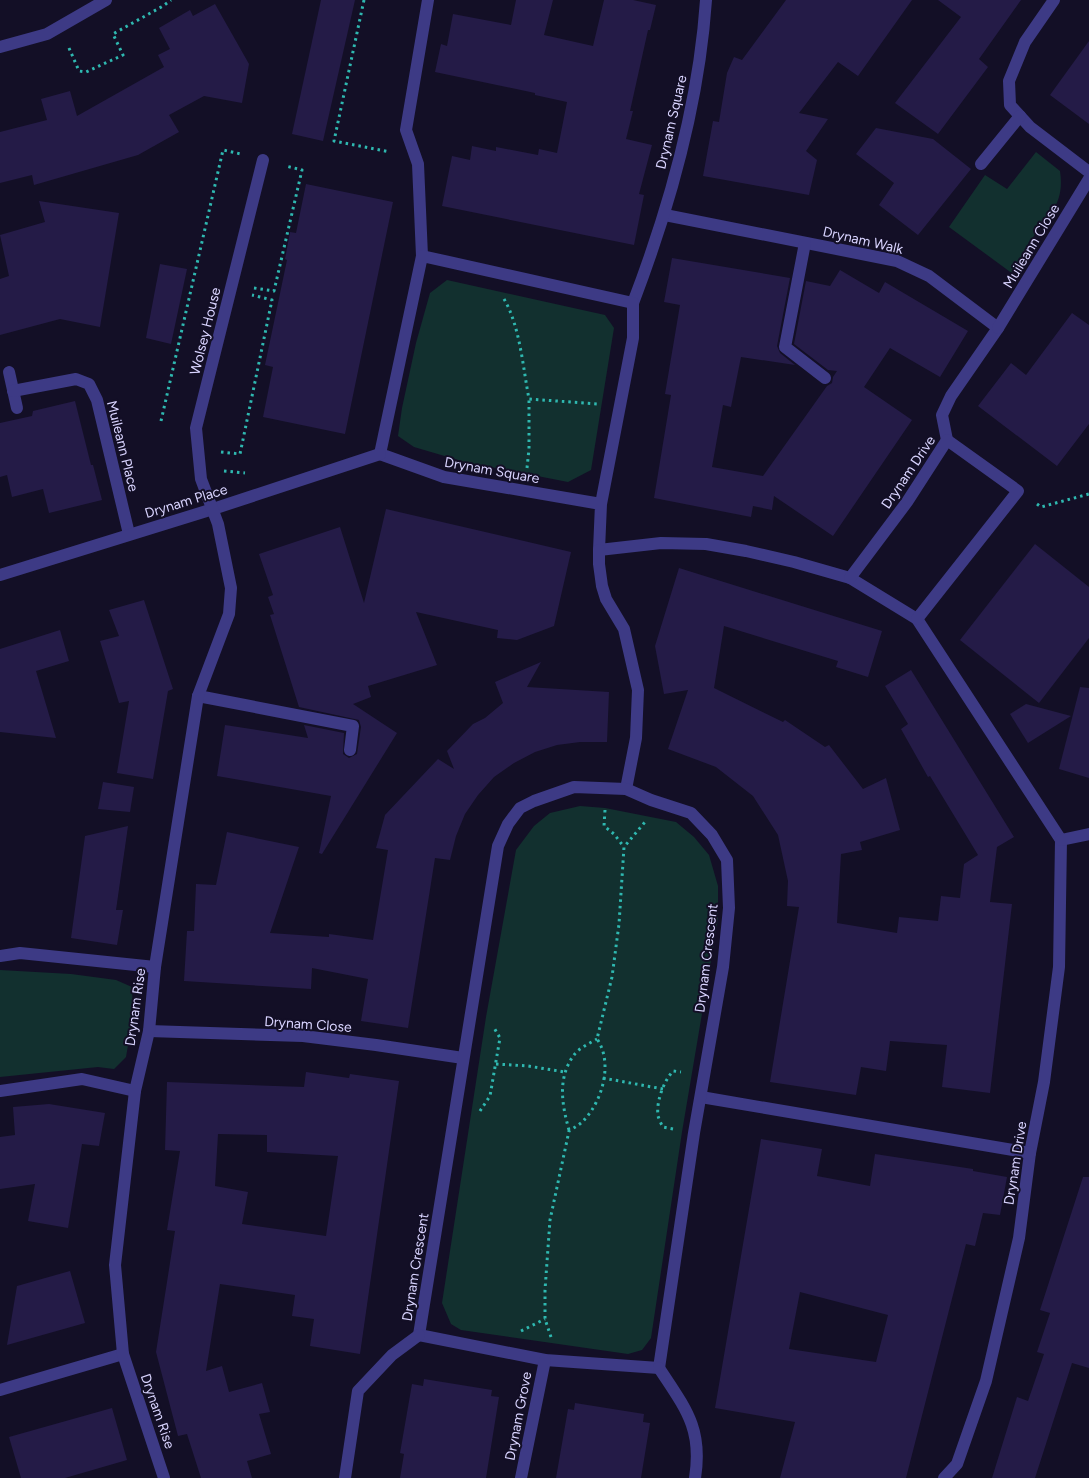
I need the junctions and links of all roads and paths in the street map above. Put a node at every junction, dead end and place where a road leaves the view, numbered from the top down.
1 (106, 0) edge
2 (171, 0) edge
3 (364, 0) edge
4 (428, 0) edge
5 (706, 0) edge
6 (1054, 0) edge
7 (68, 46) dead end
8 (0, 47) edge
9 (1020, 116) junction
10 (391, 152) dead end
11 (263, 160) junction
12 (982, 164) dead end
13 (1089, 172) edge
14 (1089, 179) edge
15 (665, 215) junction
16 (805, 242) junction
17 (422, 256) junction
18 (505, 273) junction
19 (633, 303) junction
20 (998, 328) junction
21 (9, 372) dead end
22 (826, 378) dead end
23 (13, 391) junction
24 (529, 399) junction
25 (621, 407) junction
26 (17, 408) dead end
27 (161, 421) dead end
28 (947, 440) junction
29 (380, 454) junction
30 (219, 461) dead end
31 (221, 470) dead end
32 (247, 473) dead end
33 (524, 491) junction
34 (1018, 491) junction
35 (1089, 494) edge
36 (601, 504) junction
37 (213, 509) junction
38 (129, 534) junction
39 (599, 550) junction
40 (0, 575) edge
41 (850, 578) junction
42 (917, 619) junction
43 (198, 696) junction
44 (350, 750) dead end
45 (606, 788) junction
46 (626, 789) junction
47 (651, 800) junction
48 (1089, 834) edge
49 (1062, 840) junction
50 (624, 847) junction
51 (0, 956) edge
52 (156, 968) junction
53 (149, 1032) junction
54 (597, 1039) junction
55 (463, 1058) junction
56 (496, 1064) dead end
57 (565, 1072) junction
58 (704, 1076) junction
59 (603, 1078) junction
60 (663, 1089) junction
61 (0, 1091) edge
62 (135, 1091) junction
63 (701, 1097) junction
64 (569, 1130) junction
65 (694, 1133) junction
66 (1030, 1153) junction
67 (419, 1335) junction
68 (123, 1354) junction
69 (548, 1360) junction
70 (659, 1368) junction
71 (0, 1390) edge
72 (164, 1478) edge
73 (345, 1478) edge
74 (521, 1478) edge
75 (695, 1478) edge
76 (944, 1478) edge

1 - 8 street
2 - 7 path
3 - 10 path
4 - 17 street
5 - 15 street, Drynam Square
6 - 9 street
9 - 12 street
9 - 13 street
11 - 27 path
11 - 30 path
11 - 37 street, Wolsey House
14 - 20 street, Muileann Close
15 - 16 street, Drynam Walk
15 - 19 street, Drynam Square
16 - 20 street, Drynam Walk
16 - 22 street
17 - 18 street
17 - 29 street
18 - 19 street
18 - 24 path
19 - 25 street, Drynam Square
20 - 28 street
21 - 23 street
23 - 26 street
23 - 38 street, Muileann Place
24 - 25 path
24 - 33 path
25 - 36 street, Drynam Square
28 - 34 street, Drynam Drive
28 - 41 street, Drynam Drive
29 - 33 street, Drynam Square
29 - 37 street, Drynam Place
31 - 32 path
33 - 36 street, Drynam Square
34 - 35 path
34 - 42 street
36 - 39 street
37 - 38 street, Drynam Place
37 - 43 street, Drynam Rise
38 - 40 street, Drynam Place
39 - 41 street
39 - 46 street
41 - 42 street
42 - 49 street
43 - 44 street
43 - 52 street, Drynam Rise
45 - 46 street, Drynam Crescent
45 - 50 path
45 - 55 street, Drynam Crescent
46 - 47 street, Drynam Crescent
47 - 50 path
47 - 58 street, Drynam Crescent
48 - 49 street
49 - 66 street, Drynam Drive
50 - 54 path
51 - 52 street
52 - 53 street, Drynam Rise
53 - 55 street, Drynam Close
53 - 62 street, Drynam Rise
54 - 57 path
54 - 59 path
55 - 67 street, Drynam Crescent
56 - 57 path
57 - 64 path
58 - 60 path
58 - 63 street, Drynam Crescent
59 - 60 path
59 - 64 path
60 - 65 path
61 - 62 street
62 - 68 street, Drynam Rise
63 - 65 street, Drynam Crescent
63 - 66 street
64 - 69 path
65 - 70 street, Drynam Crescent
66 - 76 street, Drynam Drive
67 - 69 street, Drynam Crescent
67 - 73 street
68 - 71 street
68 - 72 street, Drynam Rise
69 - 70 street, Drynam Crescent
69 - 74 street, Drynam Grove
70 - 75 street

